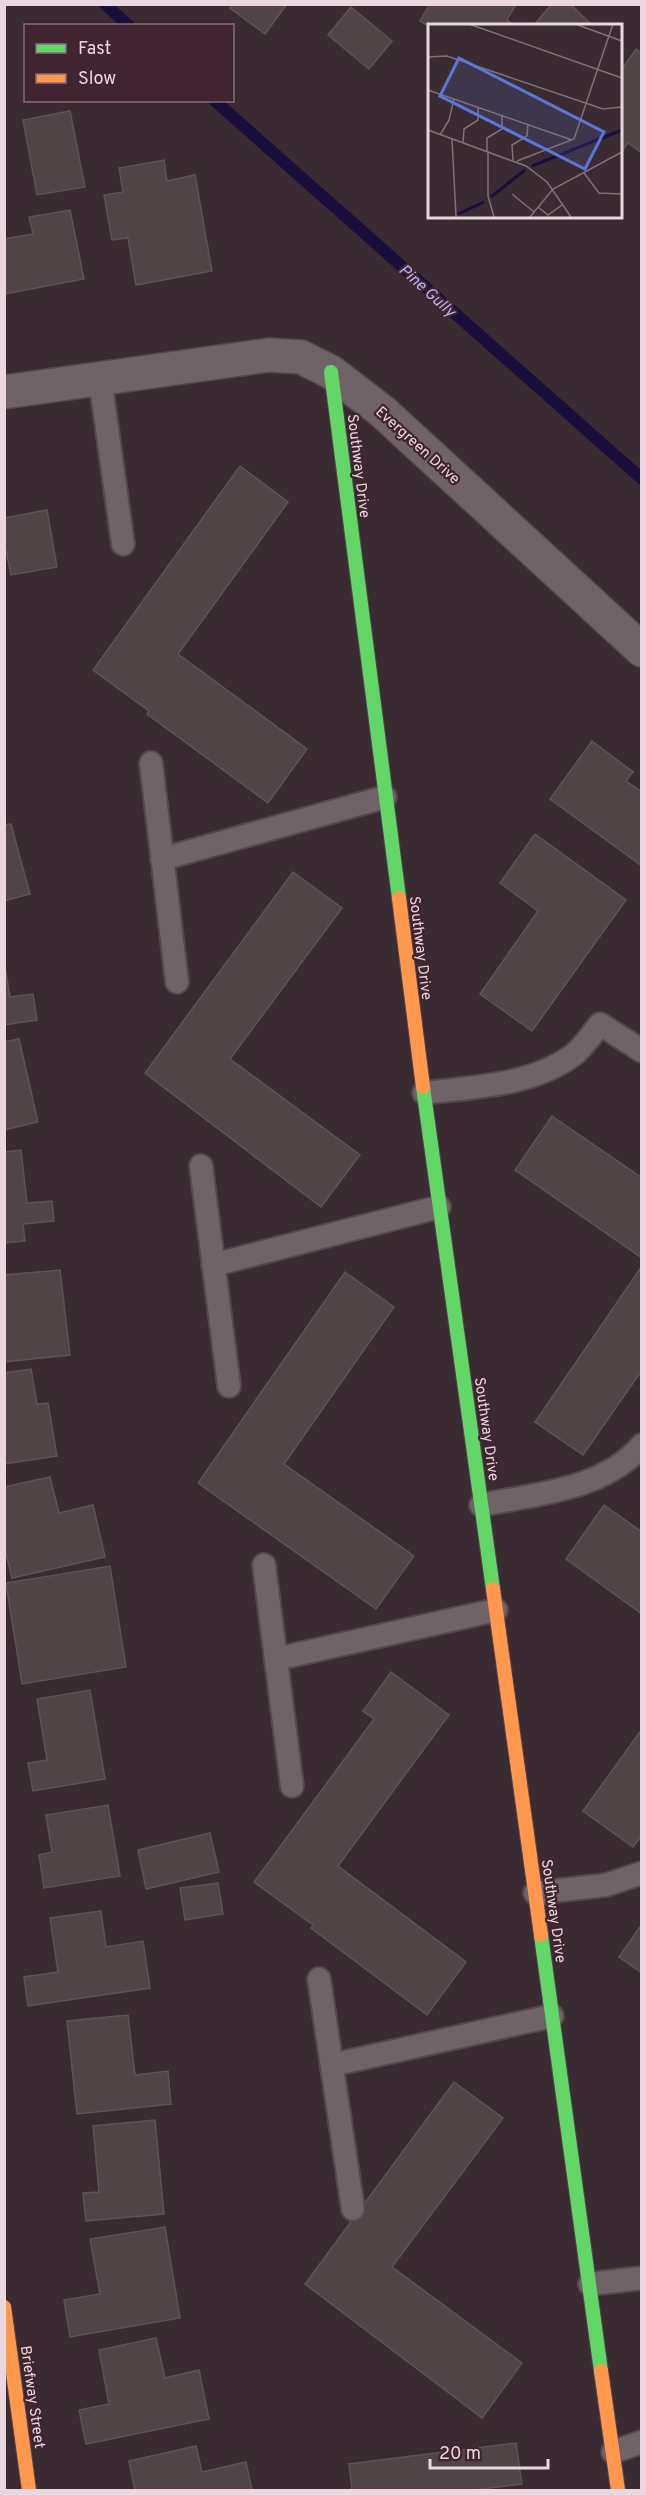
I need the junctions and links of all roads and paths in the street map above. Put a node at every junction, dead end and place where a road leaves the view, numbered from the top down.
1 (331, 372) junction
2 (100, 378) junction
3 (4, 392) edge
4 (123, 544) dead end
5 (642, 650) edge
6 (151, 762) dead end
7 (385, 797) junction
8 (162, 859) junction
9 (177, 982) dead end
10 (642, 1051) edge
11 (424, 1093) junction
12 (201, 1166) dead end
13 (439, 1207) junction
14 (213, 1265) junction
15 (229, 1386) dead end
16 (642, 1445) edge
17 (481, 1504) junction
18 (264, 1565) dead end
19 (496, 1610) junction
20 (276, 1659) junction
21 (292, 1786) dead end
22 (642, 1873) edge
23 (535, 1893) junction
24 (319, 1979) dead end
25 (552, 2016) junction
26 (332, 2065) junction
27 (353, 2210) dead end
28 (642, 2278) edge
29 (590, 2284) junction
30 (4, 2307) edge
31 (642, 2442) edge
32 (613, 2452) junction
33 (29, 2490) edge
34 (618, 2490) edge

1 - 2 street, Evergreen Drive
1 - 5 street, Evergreen Drive
1 - 7 street, Southway Drive
2 - 3 street, Evergreen Drive
2 - 4 lane
6 - 8 lane
7 - 8 lane
7 - 11 street, Southway Drive
8 - 9 lane
10 - 11 lane
11 - 13 street, Southway Drive
12 - 14 lane
13 - 14 lane
13 - 17 street, Southway Drive
14 - 15 lane
16 - 17 lane
17 - 19 street, Southway Drive
18 - 20 lane
19 - 20 lane
19 - 23 street, Southway Drive
20 - 21 lane
22 - 23 lane
23 - 25 street, Southway Drive
24 - 26 lane
25 - 26 lane
25 - 29 street, Southway Drive
26 - 27 lane
28 - 29 lane
29 - 32 street, Southway Drive
30 - 33 street, Briefway Street
31 - 32 lane
32 - 34 street, Southway Drive

